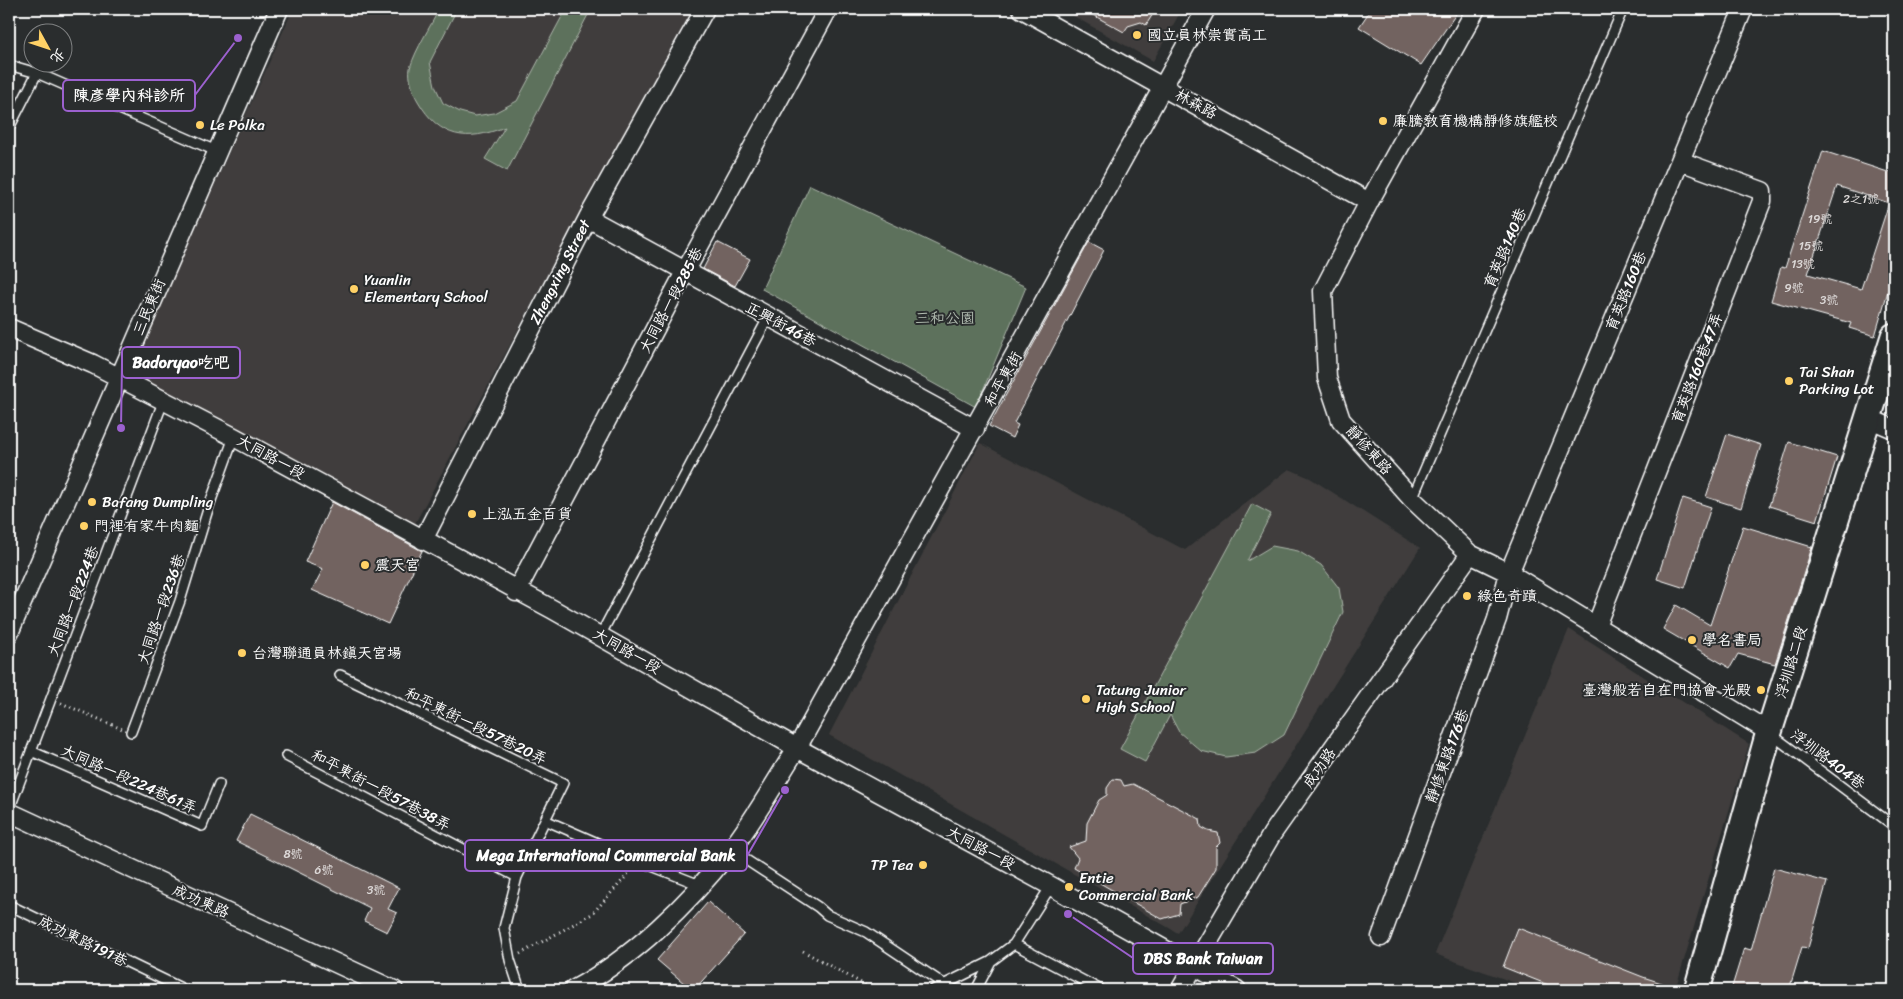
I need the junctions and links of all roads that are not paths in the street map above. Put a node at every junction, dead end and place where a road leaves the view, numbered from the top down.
1 (279, 9) edge
2 (705, 9) edge
3 (828, 9) edge
4 (1022, 9) edge
5 (1206, 9) edge
6 (1476, 9) edge
7 (1623, 9) edge
8 (1743, 9) edge
9 (9, 65) edge
10 (37, 73) junction
11 (1163, 86) junction
12 (9, 128) edge
13 (216, 151) junction
14 (1680, 161) junction
15 (1369, 202) junction
16 (588, 218) junction
17 (685, 272) junction
18 (769, 316) junction
19 (9, 328) edge
20 (1894, 336) edge
21 (118, 379) junction
22 (163, 402) junction
23 (1868, 418) junction
24 (975, 429) junction
25 (1894, 429) edge
26 (234, 436) junction
27 (1412, 499) junction
28 (423, 540) junction
29 (1470, 554) junction
30 (1510, 573) junction
31 (516, 592) junction
32 (1596, 626) junction
33 (9, 633) edge
34 (600, 636) junction
35 (340, 675) dead end
36 (131, 732) road end
37 (1769, 732) junction
38 (797, 748) junction
39 (31, 751) junction
40 (286, 756) dead end
41 (219, 784) dead end
42 (10, 817) edge
43 (545, 820) junction
44 (1894, 826) edge
45 (731, 850) junction
46 (517, 877) junction
47 (700, 885) junction
48 (1051, 886) junction
49 (9, 905) edge
50 (1381, 936) dead end
51 (1014, 944) junction
52 (990, 962) junction
53 (1193, 966) junction
54 (944, 985) junction
55 (182, 990) edge
56 (394, 990) edge
57 (520, 990) edge
58 (573, 990) edge
59 (933, 990) edge
60 (976, 990) edge
61 (1101, 990) edge
62 (1180, 990) edge
63 (1237, 990) edge
64 (1697, 990) edge

1 - 13 street, 三民東街
2 - 16 street, Zhengxing Street
3 - 17 street, 大同路一段285巷
4 - 11 street, 林森路
5 - 11 street, 和平東街
6 - 15 street, 靜修東路
7 - 27 lane, 育英路140巷
8 - 14 street, 育英路160巷
9 - 10 lane
10 - 12 lane
10 - 13 lane
11 - 15 street, 林森路
11 - 24 street, 和平東街
13 - 21 street, 三民東街
14 - 30 street, 育英路160巷
14 - 32 street, 育英路160巷47弄
15 - 27 street, 靜修東路
16 - 17 street, 正興街46巷
16 - 28 street, Zhengxing Street
17 - 18 street, 正興街46巷
17 - 31 street, 大同路一段285巷
18 - 24 street, 正興街46巷
18 - 34 lane
19 - 21 street, 大同路一段
20 - 23 street, 浮圳路二段
21 - 22 street, 大同路一段
21 - 33 street, 三民東街
22 - 26 street, 大同路一段
22 - 39 lane, 大同路一段224巷
23 - 25 street
23 - 37 street, 浮圳路二段
24 - 38 street, 和平東街
26 - 28 street, 大同路一段
26 - 36 lane, 大同路一段236巷
27 - 29 street, 靜修東路
28 - 31 street, 大同路一段
29 - 30 street, 靜修東路
29 - 53 street, 成功路
30 - 32 street, 靜修東路
30 - 50 street, 靜修東路176巷
31 - 34 street, 大同路一段
32 - 37 street, 靜修東路
34 - 38 street, 大同路一段
35 - 43 lane, 和平東街一段57巷20弄
37 - 44 lane, 浮圳路404巷
37 - 64 street, 浮圳路二段
38 - 45 street, 和平東街
38 - 48 street, 大同路一段
39 - 41 lane, 大同路一段224巷61弄
39 - 42 lane, 大同路一段224巷
40 - 46 lane, 和平東街一段57巷38弄
42 - 56 street, 成功東路
43 - 46 lane
43 - 47 lane
45 - 47 street, 和平東街
45 - 54 lane
46 - 57 lane
47 - 58 street, 和平東街
48 - 51 lane
48 - 53 street, 大同路一段
49 - 55 lane, 成功東路191巷
51 - 52 lane
51 - 61 lane
52 - 54 lane
52 - 60 lane
53 - 62 street, 成功路
53 - 63 street, 大同路一段
54 - 59 lane

